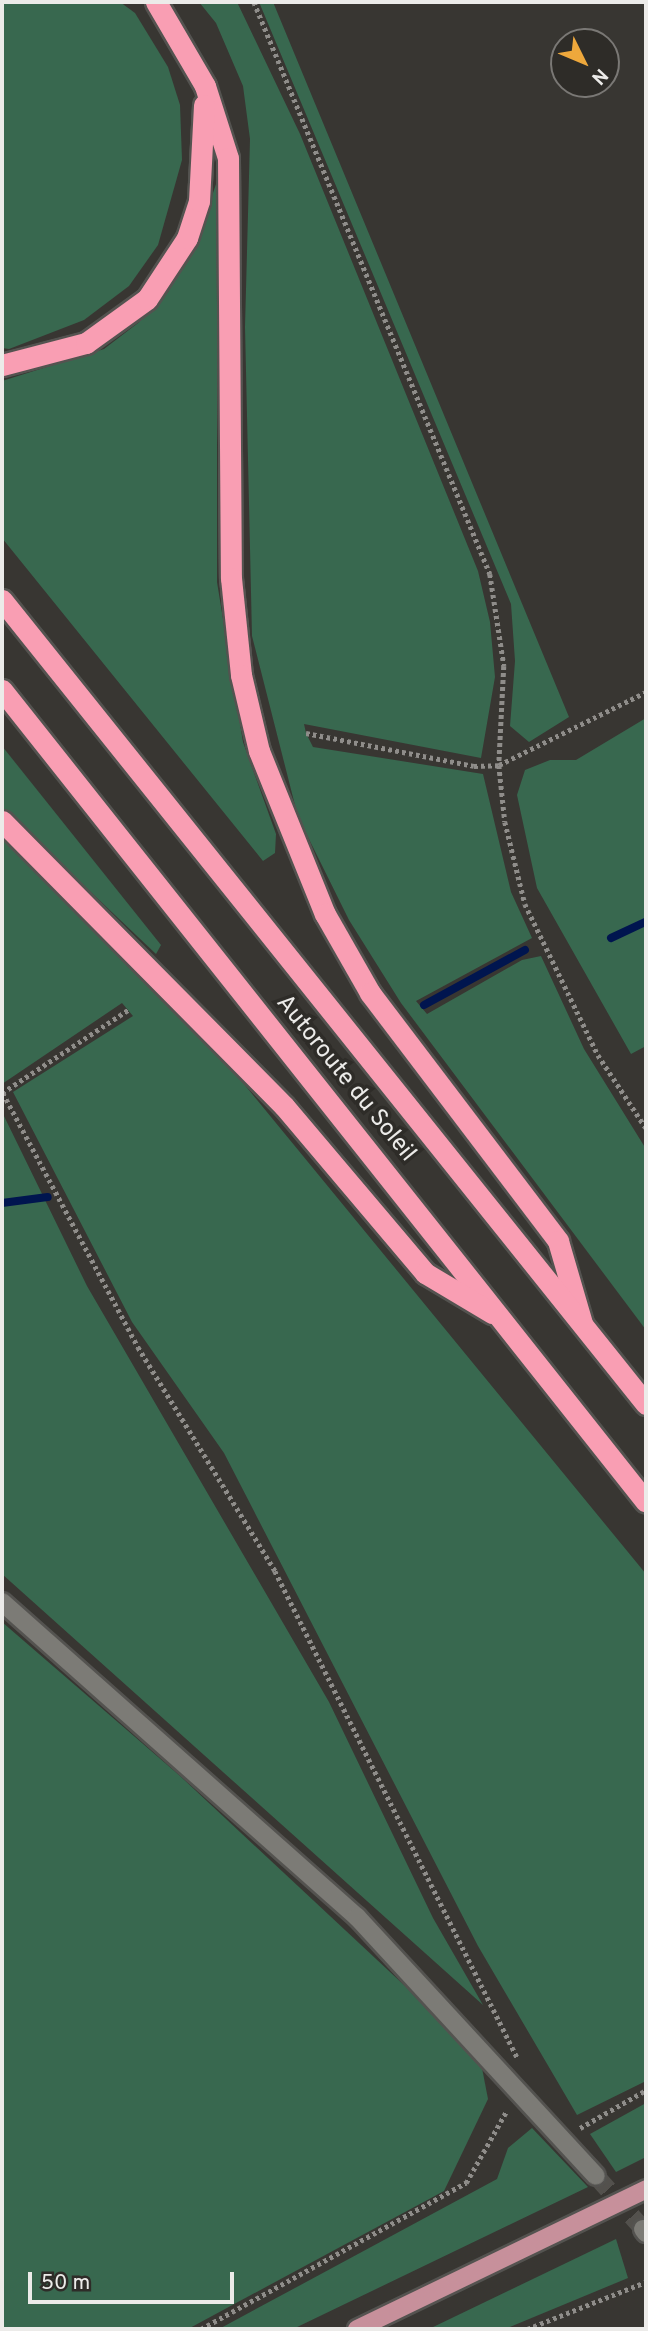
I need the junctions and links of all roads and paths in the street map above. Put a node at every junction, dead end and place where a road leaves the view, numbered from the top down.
1 (156, 2) edge
2 (254, 2) edge
3 (205, 86) junction
4 (2, 365) edge
5 (2, 600) edge
6 (2, 690) edge
7 (646, 692) edge
8 (306, 733) dead end
9 (499, 765) junction
10 (2, 821) edge
11 (128, 1010) dead end
12 (3, 1093) edge
13 (646, 1128) edge
14 (505, 1321) junction
15 (582, 1323) junction
16 (646, 1404) edge
17 (646, 1502) edge
18 (2, 1602) edge
19 (519, 2089) junction
20 (646, 2090) edge
21 (559, 2135) junction
22 (596, 2176) tunnel mouth
23 (646, 2189) edge
24 (646, 2282) edge
25 (201, 2329) edge
26 (357, 2329) edge
27 (527, 2329) edge

1 - 3 highway
2 - 9 path
3 - 4 highway
3 - 15 highway
5 - 15 highway, Autoroute du Soleil
6 - 14 highway, Autoroute du Soleil
7 - 9 path
8 - 9 path
9 - 13 path
10 - 14 highway
11 - 12 path
12 - 19 path
14 - 17 highway, Autoroute du Soleil
15 - 16 highway, Autoroute du Soleil
18 - 19 street
19 - 21 street
19 - 25 path
20 - 21 path
21 - 22 street
23 - 26 main road
24 - 27 path

